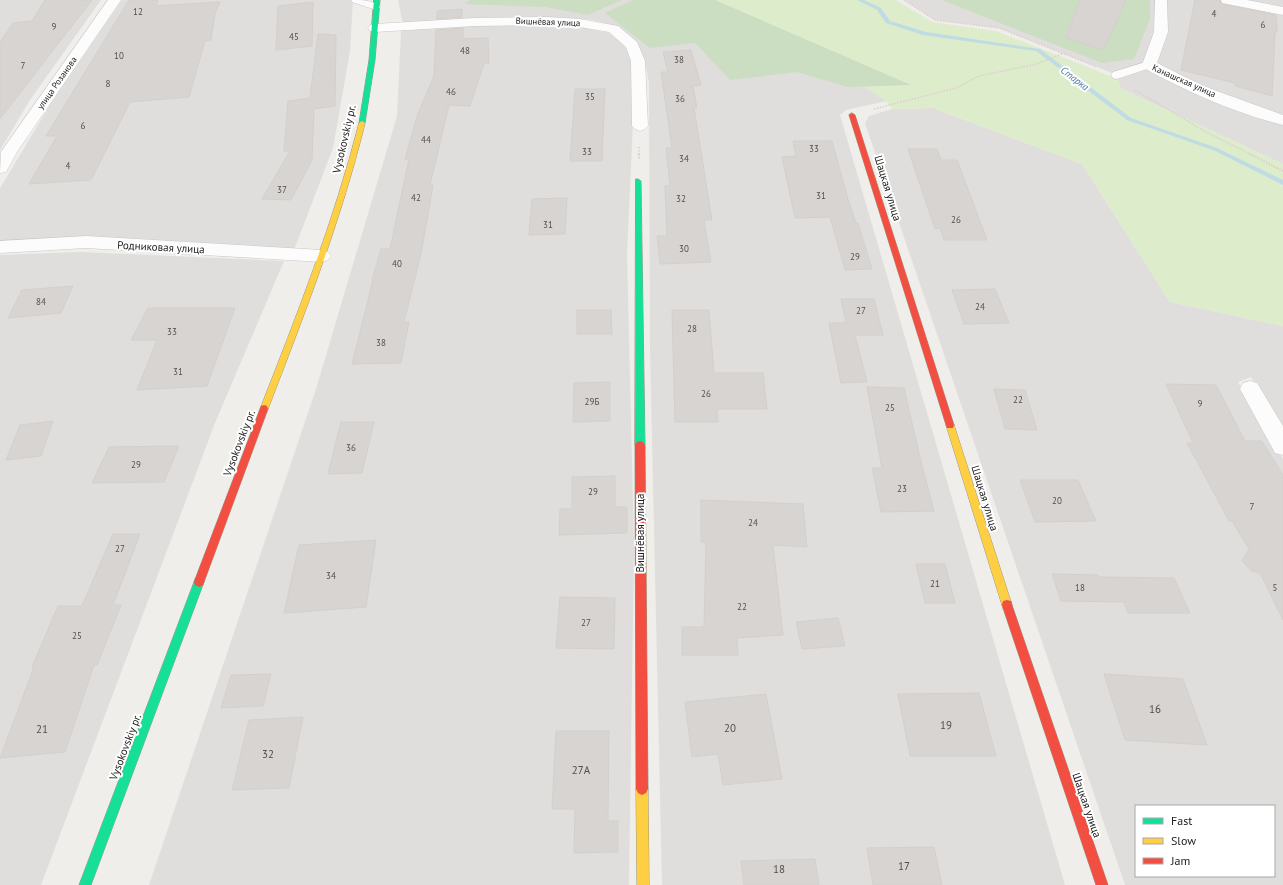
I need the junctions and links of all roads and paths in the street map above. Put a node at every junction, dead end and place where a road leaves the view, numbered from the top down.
1 (115, 0) edge
2 (356, 0) edge
3 (904, 0) edge
4 (1161, 0) edge
5 (1227, 0) edge
6 (377, 4) edge
7 (1283, 11) edge
8 (375, 28) junction
9 (1063, 54) junction
10 (1149, 65) junction
11 (1117, 75) junction
12 (896, 102) dead end
13 (852, 115) dead end
14 (1283, 120) edge
15 (640, 126) joint
16 (0, 168) edge
17 (1283, 171) edge
18 (638, 181) joint
19 (0, 247) edge
20 (322, 256) junction
21 (1250, 389) dead end
22 (1283, 446) edge
23 (85, 885) edge
24 (643, 885) edge
25 (1102, 885) edge

1 - 16 street, улица Розанова
2 - 6 lane
3 - 9 path
4 - 10 street, Канашская улица
5 - 7 street
6 - 8 street, Vysokovskiy pr.
8 - 15 street, Вишнёвая улица
8 - 20 street, Vysokovskiy pr.
9 - 11 path
9 - 12 path
10 - 11 lane
10 - 14 street, Канашская улица
11 - 17 path
13 - 25 street, Шацкая улица
15 - 18 path
18 - 24 street, Вишнёвая улица
19 - 20 street, Родниковая улица
20 - 23 street, Vysokovskiy pr.
21 - 22 street

